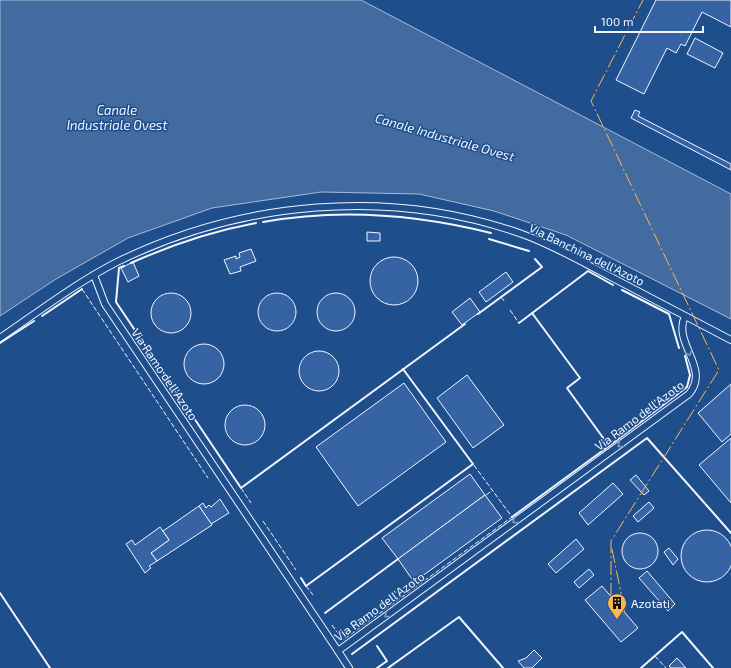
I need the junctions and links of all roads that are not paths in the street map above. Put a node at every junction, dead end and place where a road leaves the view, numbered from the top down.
1 (94, 275) junction
2 (685, 316) junction
3 (0, 338) edge
4 (731, 340) edge
5 (338, 651) junction
6 (349, 668) edge

1 - 2 street, Via Banchina dell'Azoto
1 - 3 street, Via Banchina dell'Azoto
1 - 5 street, Via Ramo dell'Azoto
2 - 4 street, Via Banchina dell'Azoto
2 -> 5 street, Via Ramo dell'Azoto
5 - 6 street

